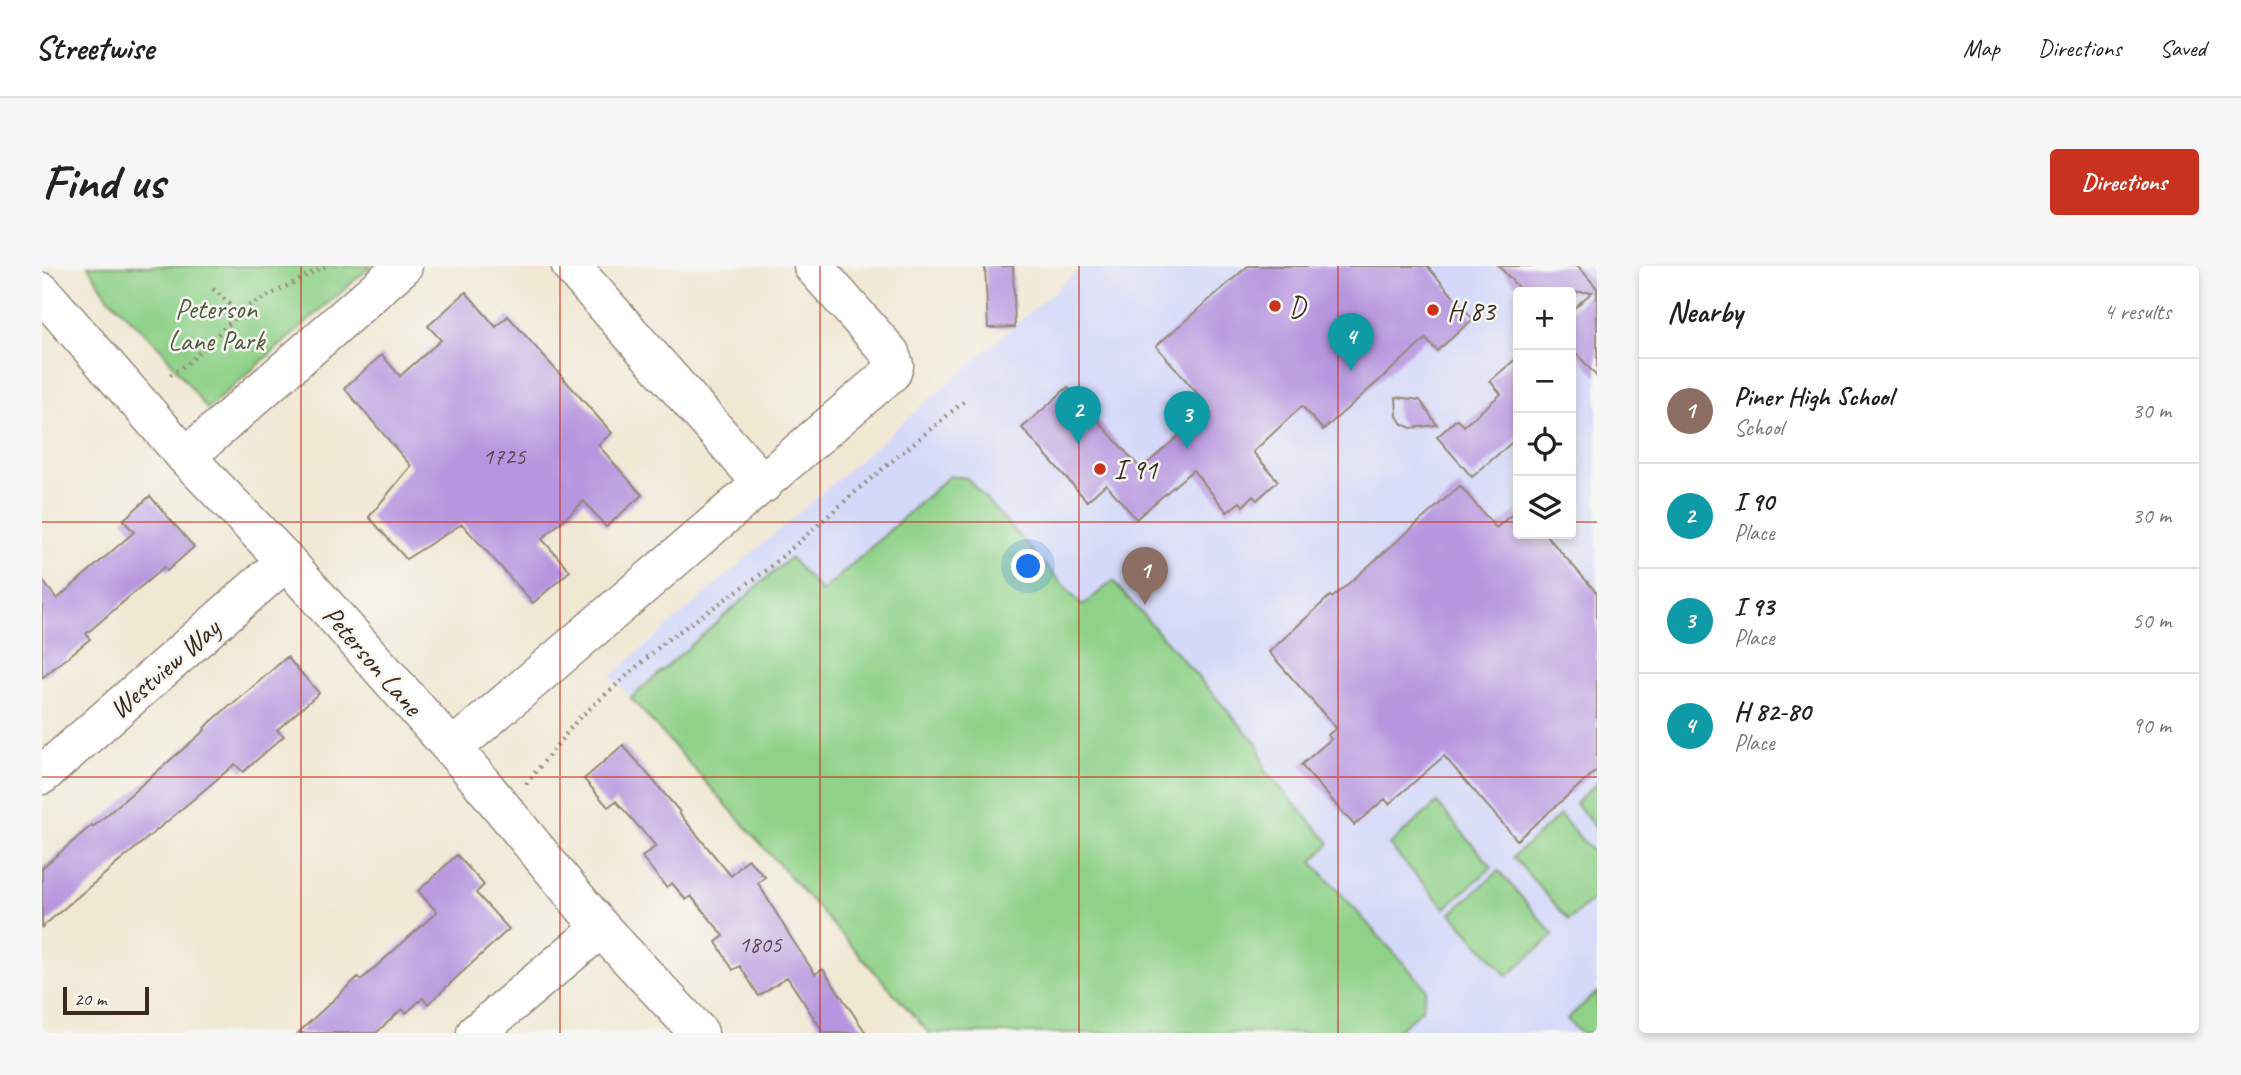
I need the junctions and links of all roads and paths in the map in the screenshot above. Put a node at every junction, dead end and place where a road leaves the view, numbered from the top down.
1 (325, 266) edge
2 (403, 266) edge
3 (571, 266) edge
4 (813, 266) edge
5 (213, 289) dead end
6 (42, 292) edge
7 (239, 312) junction
8 (170, 375) dead end
9 (967, 399) dead end
10 (186, 457) junction
11 (763, 484) junction
12 (286, 561) junction
13 (452, 749) junction
14 (42, 775) edge
15 (526, 784) dead end
16 (601, 928) junction
17 (476, 1033) edge
18 (699, 1033) edge

1 - 7 path
2 - 10 street
3 - 11 street
4 - 11 street
5 - 7 path
6 - 10 street, Peterson Lane
7 - 8 path
9 - 15 path
10 - 12 street, Peterson Lane
11 - 13 street
12 - 13 street, Peterson Lane
12 - 14 street, Westview Way
13 - 16 street, Peterson Lane
16 - 17 street
16 - 18 street, Peterson Lane

